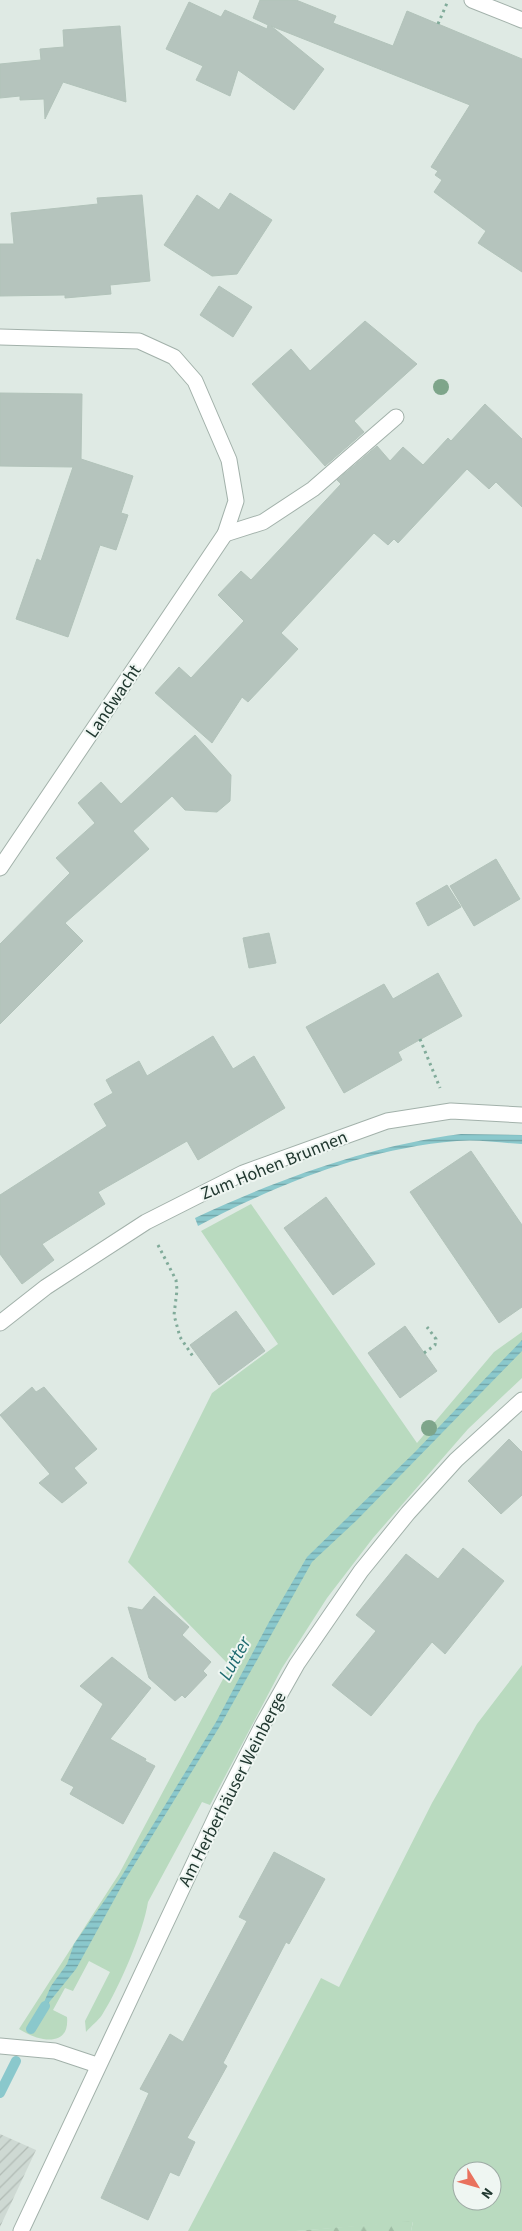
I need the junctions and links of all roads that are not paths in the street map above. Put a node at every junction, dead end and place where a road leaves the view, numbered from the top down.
1 (472, 0) edge
2 (522, 20) edge
3 (0, 337) edge
4 (396, 417) dead end
5 (225, 534) junction
6 (0, 868) edge
7 (522, 1116) edge
8 (0, 1323) edge
9 (522, 1400) edge
10 (0, 2046) edge
11 (97, 2065) junction
12 (21, 2231) edge

1 - 2 street
3 - 5 street, Landwacht
4 - 5 street
5 - 6 street, Landwacht
7 - 8 street, Zum Hohen Brunnen
9 - 11 street, Am Herberhäuser Weinberge
10 - 11 street
11 - 12 street, Am Herberhäuser Weinberge

